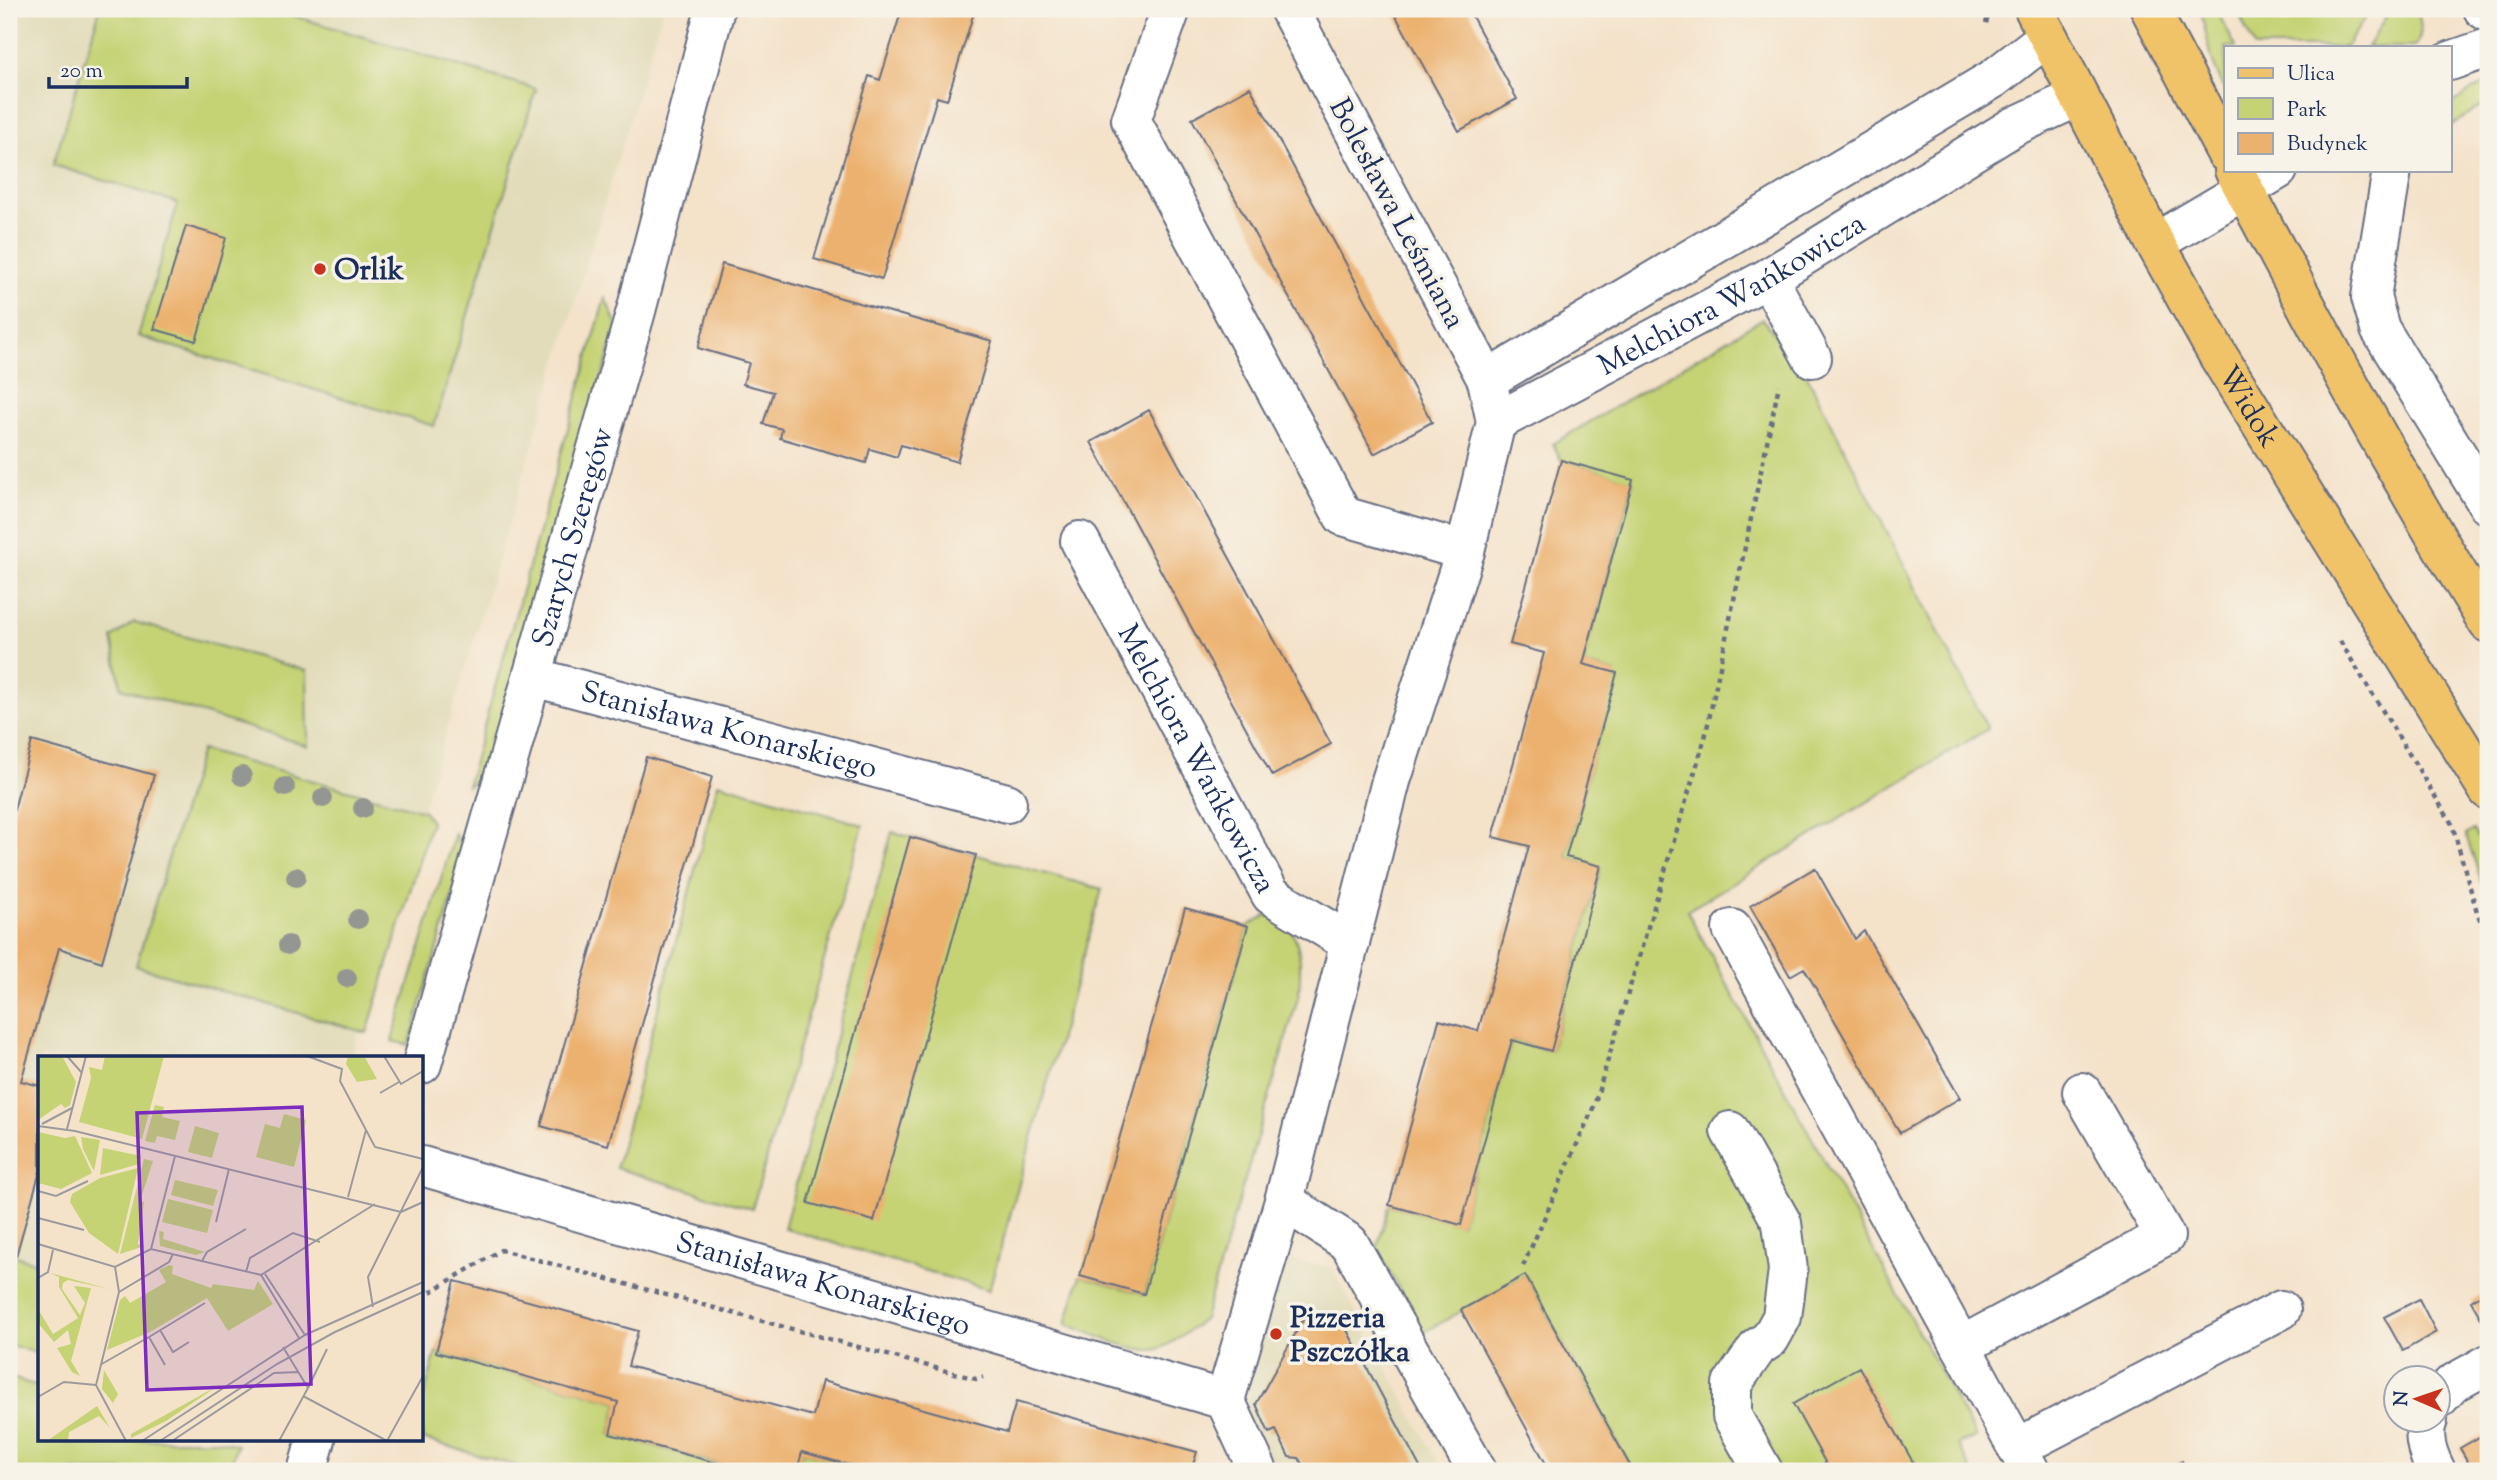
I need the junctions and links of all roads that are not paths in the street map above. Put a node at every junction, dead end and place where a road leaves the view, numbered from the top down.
1 (715, 9) edge
2 (1171, 9) edge
3 (1289, 9) edge
4 (2150, 9) edge
5 (2483, 9) edge
6 (2488, 12) edge
7 (2040, 23) edge
8 (2488, 48) edge
9 (2452, 60) edge
10 (2078, 97) junction
11 (2224, 149) edge
12 (2270, 172) edge
13 (2392, 172) edge
14 (2240, 180) edge
15 (2155, 243) junction
16 (1768, 278) junction
17 (1812, 358) dead end
18 (1487, 380) junction
19 (1496, 422) junction
20 (2488, 505) edge
21 (1080, 541) dead end
22 (1465, 551) junction
23 (2488, 623) edge
24 (533, 677) junction
25 (2488, 790) edge
26 (1007, 803) dead end
27 (1732, 929) dead end
28 (1350, 943) junction
29 (424, 1057) edge
30 (2082, 1092) dead end
31 (1730, 1131) dead end
32 (424, 1167) edge
33 (1284, 1201) junction
34 (2281, 1310) dead end
35 (1961, 1346) junction
36 (2488, 1364) edge
37 (2452, 1384) edge
38 (1225, 1400) junction
39 (2426, 1434) edge
40 (315, 1442) edge
41 (2024, 1460) edge
42 (307, 1471) edge
43 (1258, 1471) edge
44 (1477, 1471) edge
45 (1763, 1471) edge
46 (2435, 1471) edge

1 - 24 street, Szarych Szeregów
2 - 22 street
3 - 18 street, Bolesława Leśmiana
4 - 11 main road
5 - 6 street
7 - 10 main road, Widok
7 - 18 street, Melchiora Wańkowicza
8 - 9 street
10 - 15 main road, Widok
10 - 16 street, Melchiora Wańkowicza
12 - 14 street
13 - 20 street
14 - 15 street
14 - 23 main road
15 - 25 main road, Widok
16 - 17 street
16 - 19 street, Melchiora Wańkowicza
18 - 19 street, Bolesława Leśmiana
19 - 22 street
21 - 28 street, Melchiora Wańkowicza
22 - 28 street
24 - 26 street, Stanisława Konarskiego
24 - 29 street, Szarych Szeregów
27 - 35 street
28 - 33 street
30 - 35 street
31 - 45 street
32 - 38 street, Stanisława Konarskiego
33 - 38 street
33 - 44 street
34 - 41 street
35 - 41 street
36 - 37 street
38 - 43 street
39 - 46 street
40 - 42 street

